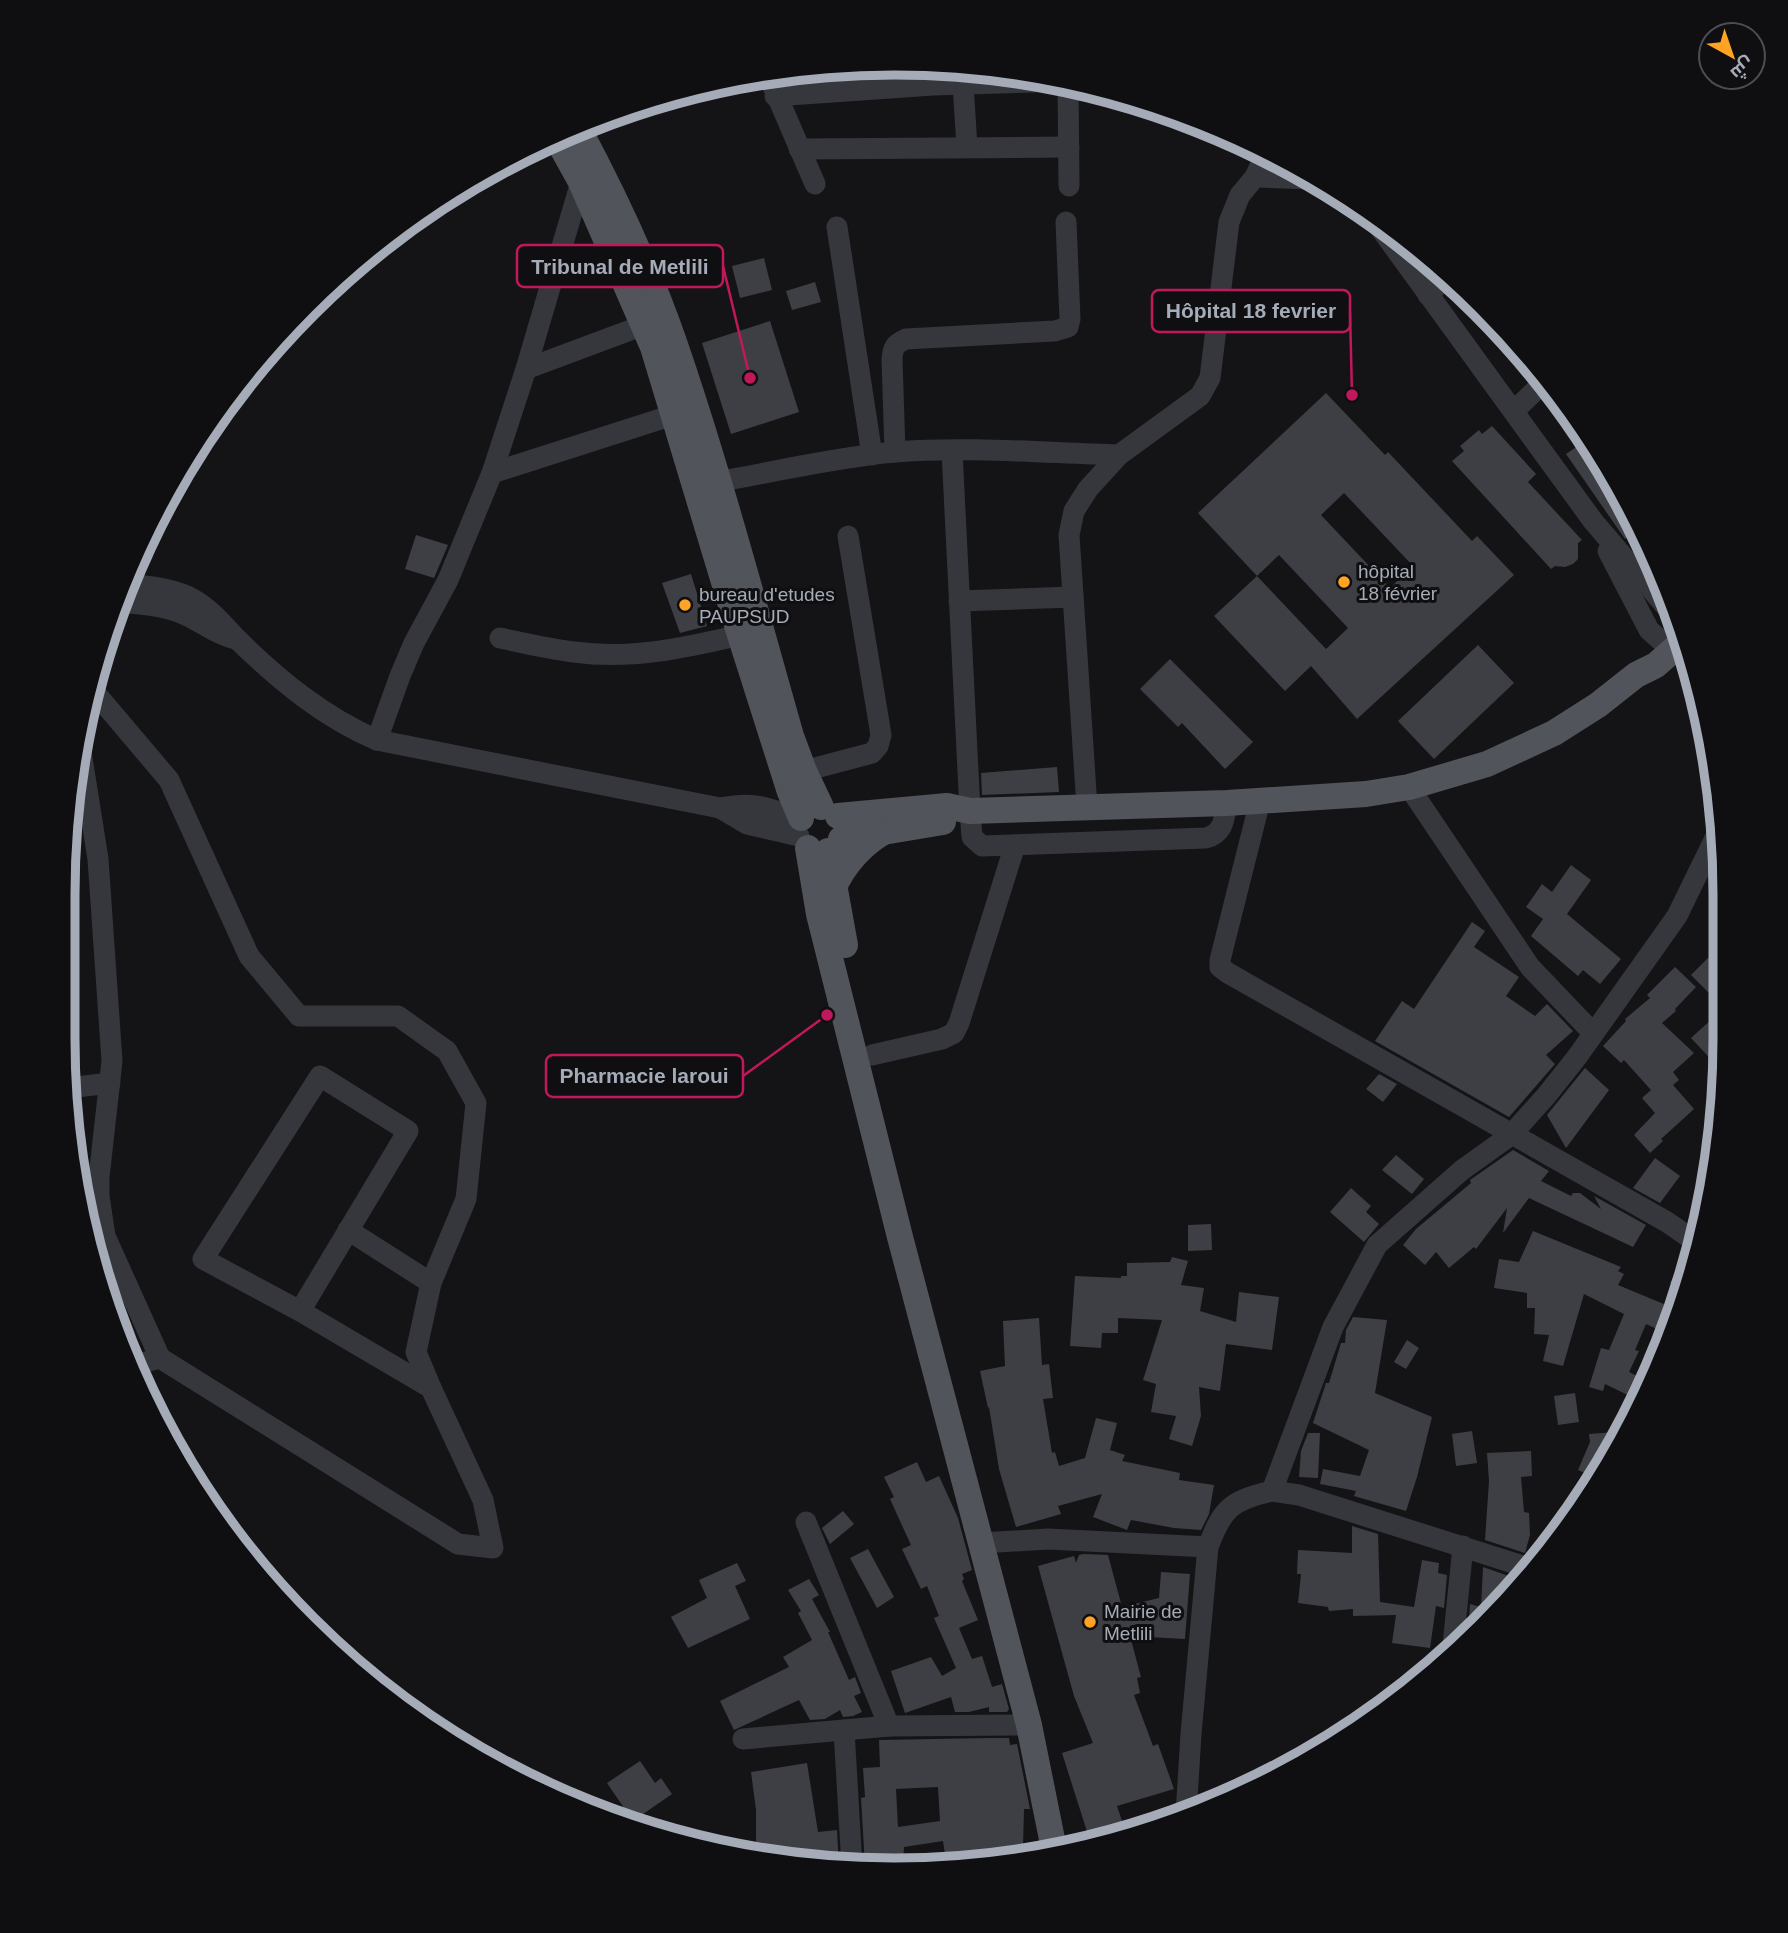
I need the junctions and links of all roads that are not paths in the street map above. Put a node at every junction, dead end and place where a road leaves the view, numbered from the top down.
1 (928, 76) edge
2 (935, 77) edge
3 (1005, 83) edge
4 (963, 84) junction
5 (771, 85) edge
6 (1068, 94) edge
7 (583, 137) edge
8 (561, 147) edge
9 (967, 147) junction
10 (1069, 147) junction
11 (799, 149) junction
12 (1261, 163) edge
13 (1255, 177) junction
14 (1290, 178) edge
15 (581, 182) junction
16 (815, 184) dead end
17 (1069, 186) dead end
18 (1066, 222) dead end
19 (837, 227) dead end
20 (1401, 251) edge
21 (1440, 283) edge
22 (1428, 295) junction
23 (644, 325) junction
24 (526, 369) junction
25 (1538, 388) edge
26 (1514, 411) junction
27 (673, 415) junction
28 (952, 451) junction
29 (895, 452) junction
30 (872, 455) junction
31 (1119, 455) junction
32 (492, 473) junction
33 (706, 484) junction
34 (1593, 521) junction
35 (848, 536) dead end
36 (136, 586) edge
37 (1655, 593) edge
38 (1073, 597) junction
39 (959, 601) junction
40 (130, 603) edge
41 (740, 635) junction
42 (500, 638) dead end
43 (237, 639) junction
44 (1672, 640) edge
45 (1673, 643) edge
46 (99, 698) edge
47 (377, 740) junction
48 (804, 771) junction
49 (84, 773) edge
50 (1409, 786) junction
51 (1260, 801) junction
52 (1227, 803) junction
53 (1087, 807) junction
54 (970, 811) junction
55 (817, 829) junction
56 (883, 832) junction
57 (1015, 845) junction
58 (1711, 846) edge
59 (833, 889) junction
60 (1593, 1033) junction
61 (872, 1055) junction
62 (110, 1083) junction
63 (77, 1087) edge
64 (1511, 1135) junction
65 (348, 1230) junction
66 (1688, 1237) edge
67 (431, 1283) junction
68 (300, 1311) junction
69 (160, 1358) junction
70 (143, 1363) edge
71 (431, 1388) junction
72 (1272, 1491) junction
73 (806, 1522) dead end
74 (988, 1542) junction
75 (1463, 1546) junction
76 (1208, 1547) junction
77 (1521, 1565) edge
78 (1453, 1637) edge
79 (1029, 1725) junction
80 (889, 1726) junction
81 (844, 1730) junction
82 (743, 1739) dead end
83 (1187, 1803) edge
84 (1068, 1839) edge
85 (1053, 1842) edge
86 (851, 1856) edge

1 - 5 street
2 - 4 street
3 - 4 street
4 - 9 street
5 - 11 street
6 - 10 street
7 - 33 main road
8 - 15 main road
9 - 10 street
9 - 11 street
10 - 17 street
11 - 16 street
12 - 13 street
13 - 14 street
13 - 31 street
15 - 23 main road
15 - 24 street
18 - 29 street
19 - 30 street
20 - 22 street
21 - 22 street
22 - 26 street
23 - 24 street
23 - 27 main road
24 - 32 street
25 - 26 street
26 - 34 street
27 - 32 street
27 - 33 main road
28 - 29 street
28 - 31 street
28 - 39 street
29 - 30 street
30 - 33 street
31 - 38 street
32 - 47 street
33 - 41 main road
33 - 48 main road
34 - 37 street
34 - 44 street
35 - 48 street
36 - 43 street
38 - 39 street
38 - 53 street
39 - 54 street
40 - 43 street
41 - 42 street
41 - 55 main road
43 - 47 street
45 - 50 main road
46 - 67 street
47 - 55 street
48 - 55 main road
49 - 62 street
50 - 51 main road
50 - 60 street
51 - 52 main road
51 - 64 street
52 - 53 main road
52 - 57 street
53 - 54 main road
54 - 55 main road
54 - 56 main road
54 - 57 street
55 - 56 main road
55 - 59 main road
55 - 74 main road
56 - 59 main road
57 - 61 street
58 - 60 street
59 - 61 main road
60 - 64 street
61 - 74 main road
62 - 63 street
62 - 69 street
64 - 66 street
64 - 72 street
65 - 67 street
65 - 68 street
65 - 68 street
67 - 71 street
68 - 71 street
69 - 70 street
69 - 71 street
72 - 75 street
72 - 76 street
73 - 80 street
74 - 76 street
74 - 79 main road
74 - 84 main road
75 - 77 street
75 - 78 street
76 - 83 street
79 - 80 street
79 - 85 main road
80 - 81 street
81 - 82 street
81 - 86 street

